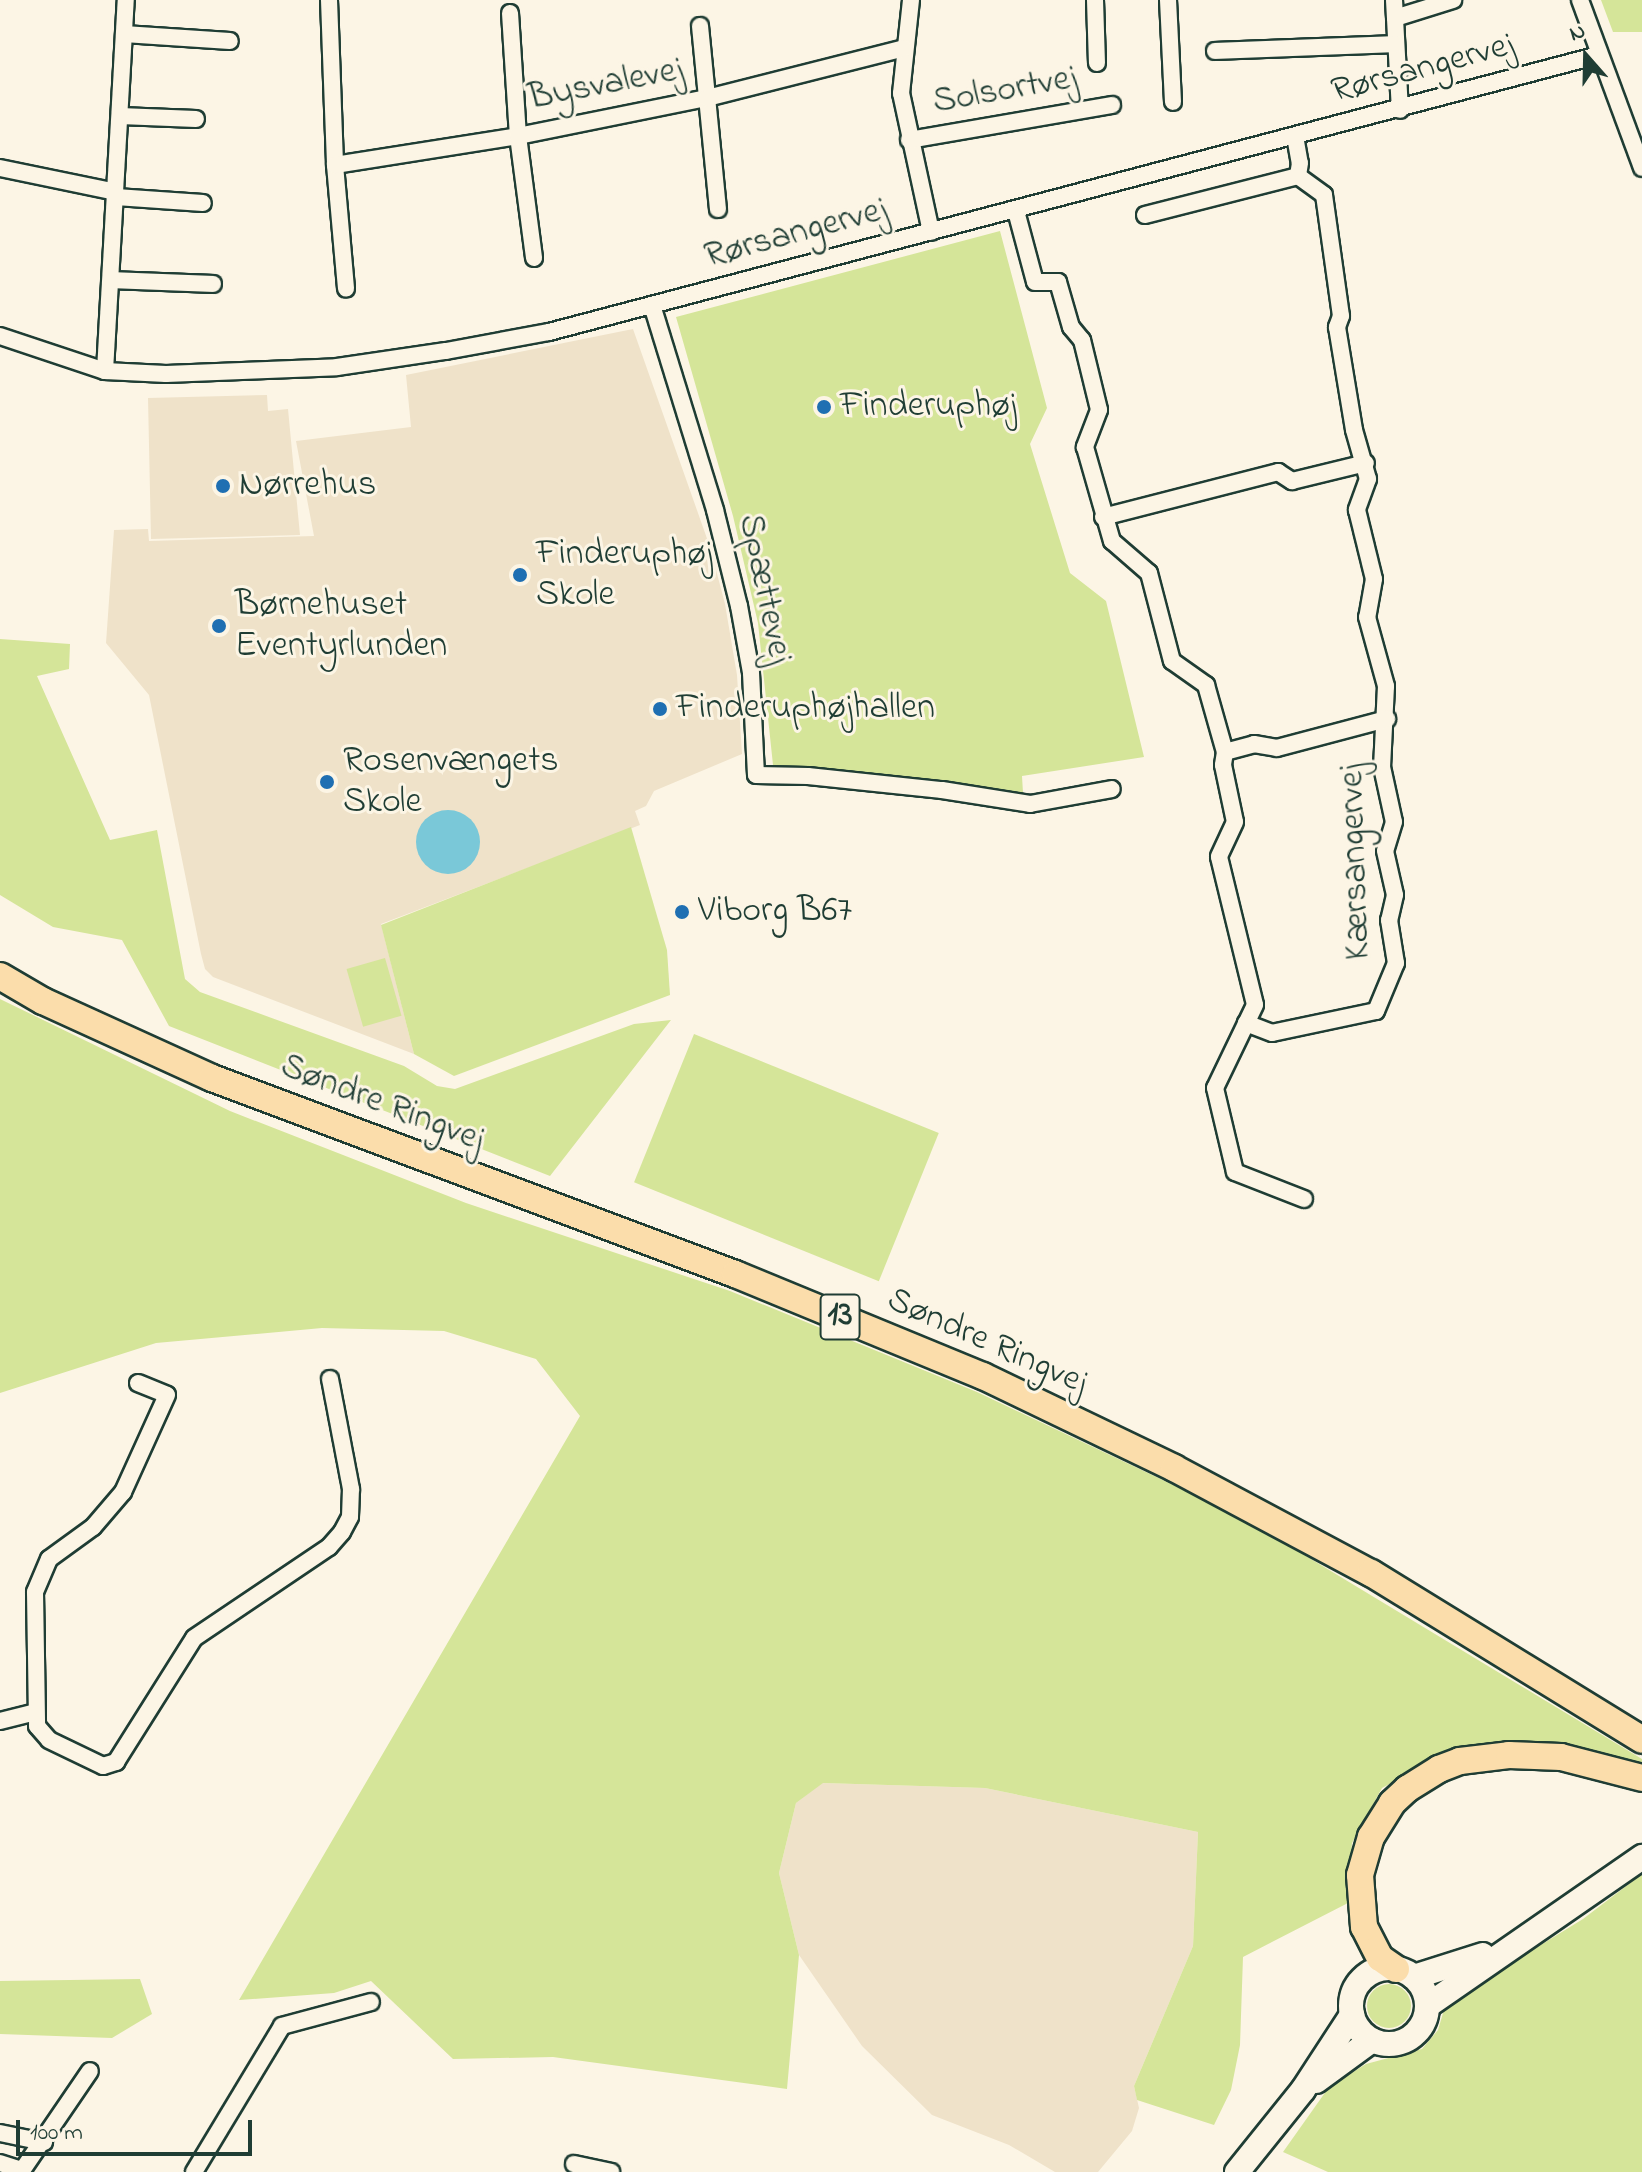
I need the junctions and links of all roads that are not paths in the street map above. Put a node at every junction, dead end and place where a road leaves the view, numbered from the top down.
1 (126, 0) edge
2 (329, 0) edge
3 (911, 0) edge
4 (1095, 0) edge
5 (1168, 0) edge
6 (1394, 0) edge
7 (1453, 0) edge
8 (1580, 0) edge
9 (510, 13) dead end
10 (1395, 18) junction
11 (700, 26) dead end
12 (124, 34) junction
13 (230, 41) dead end
14 (1396, 44) junction
15 (904, 48) junction
16 (1215, 51) dead end
17 (1599, 55) junction
18 (1097, 63) dead end
19 (707, 98) junction
20 (1173, 102) dead end
21 (1112, 105) dead end
22 (1400, 110) junction
23 (120, 116) junction
24 (196, 119) dead end
25 (518, 136) junction
26 (1295, 136) junction
27 (909, 140) junction
28 (335, 165) junction
29 (0, 168) edge
30 (1642, 168) edge
31 (1298, 176) junction
32 (116, 194) junction
33 (203, 203) dead end
34 (718, 209) dead end
35 (1016, 211) junction
36 (1145, 215) dead end
37 (931, 232) junction
38 (534, 258) dead end
39 (111, 280) junction
40 (213, 284) dead end
41 (346, 289) dead end
42 (652, 305) junction
43 (0, 336) edge
44 (105, 371) junction
45 (1366, 463) junction
46 (1103, 517) junction
47 (1387, 719) junction
48 (1225, 752) junction
49 (1112, 789) dead end
50 (0, 976) edge
51 (1246, 1023) junction
52 (1304, 1199) dead end
53 (330, 1379) dead end
54 (138, 1383) dead end
55 (35, 1712) junction
56 (0, 1721) edge
57 (1642, 1740) edge
58 (1642, 1778) edge
59 (1642, 1857) edge
60 (1515, 1942) junction
61 (1405, 1973) junction
62 (371, 2002) dead end
63 (1427, 2006) junction
64 (1352, 2015) junction
65 (1372, 2040) junction
66 (90, 2071) dead end
67 (1303, 2090) junction
68 (0, 2133) edge
69 (44, 2142) junction
70 (0, 2163) edge
71 (574, 2164) dead end
72 (21, 2171) edge
73 (194, 2172) edge
74 (611, 2172) edge
75 (1237, 2172) edge

1 - 12 street
2 - 28 street
3 - 15 street, Solsortvej
4 - 18 street
5 - 20 street
6 - 10 street
7 - 10 street
8 - 17 street
9 - 25 street, Bysvalevej
10 - 14 street
11 - 19 street, Bysvalevej
12 - 13 street
12 - 23 street
14 - 16 street
14 - 22 street
15 - 19 street, Bysvalevej
15 - 27 street, Solsortvej
17 - 22 street, Rørsangervej
17 - 30 street
19 - 25 street, Bysvalevej
19 - 34 street, Bysvalevej
21 - 27 street, Solsortvej
22 - 26 street, Rørsangervej
23 - 24 street
23 - 32 street
25 - 28 street, Bysvalevej
25 - 38 street, Bysvalevej
26 - 31 street
26 - 35 street, Rørsangervej
27 - 37 street, Solsortvej
28 - 41 street
29 - 32 street
31 - 36 street
31 - 45 street, Kærsangervej
32 - 33 street
32 - 39 street
35 - 37 street, Rørsangervej
35 - 46 street
37 - 42 street, Rørsangervej
39 - 40 street
39 - 44 street
42 - 44 street, Rørsangervej
42 - 49 street, Spættevej
43 - 44 street, Rørsangervej
45 - 46 street
45 - 47 street, Kærsangervej
46 - 48 street
47 - 48 street, Kærsangervej
47 - 51 street, Kærsangervej
48 - 51 street
50 - 57 main road, Søndre Ringvej / 13
51 - 52 street
53 - 55 street
54 - 55 street
55 - 56 street
58 - 61 main road
59 - 60 street
60 - 61 street
60 - 63 street
61 - 63 street
61 - 64 street
62 - 73 street
63 - 65 street
64 - 65 street
64 - 67 street
65 - 67 street
66 - 69 street
67 - 75 street
68 - 69 street
69 - 72 street
70 - 72 street
71 - 74 street

